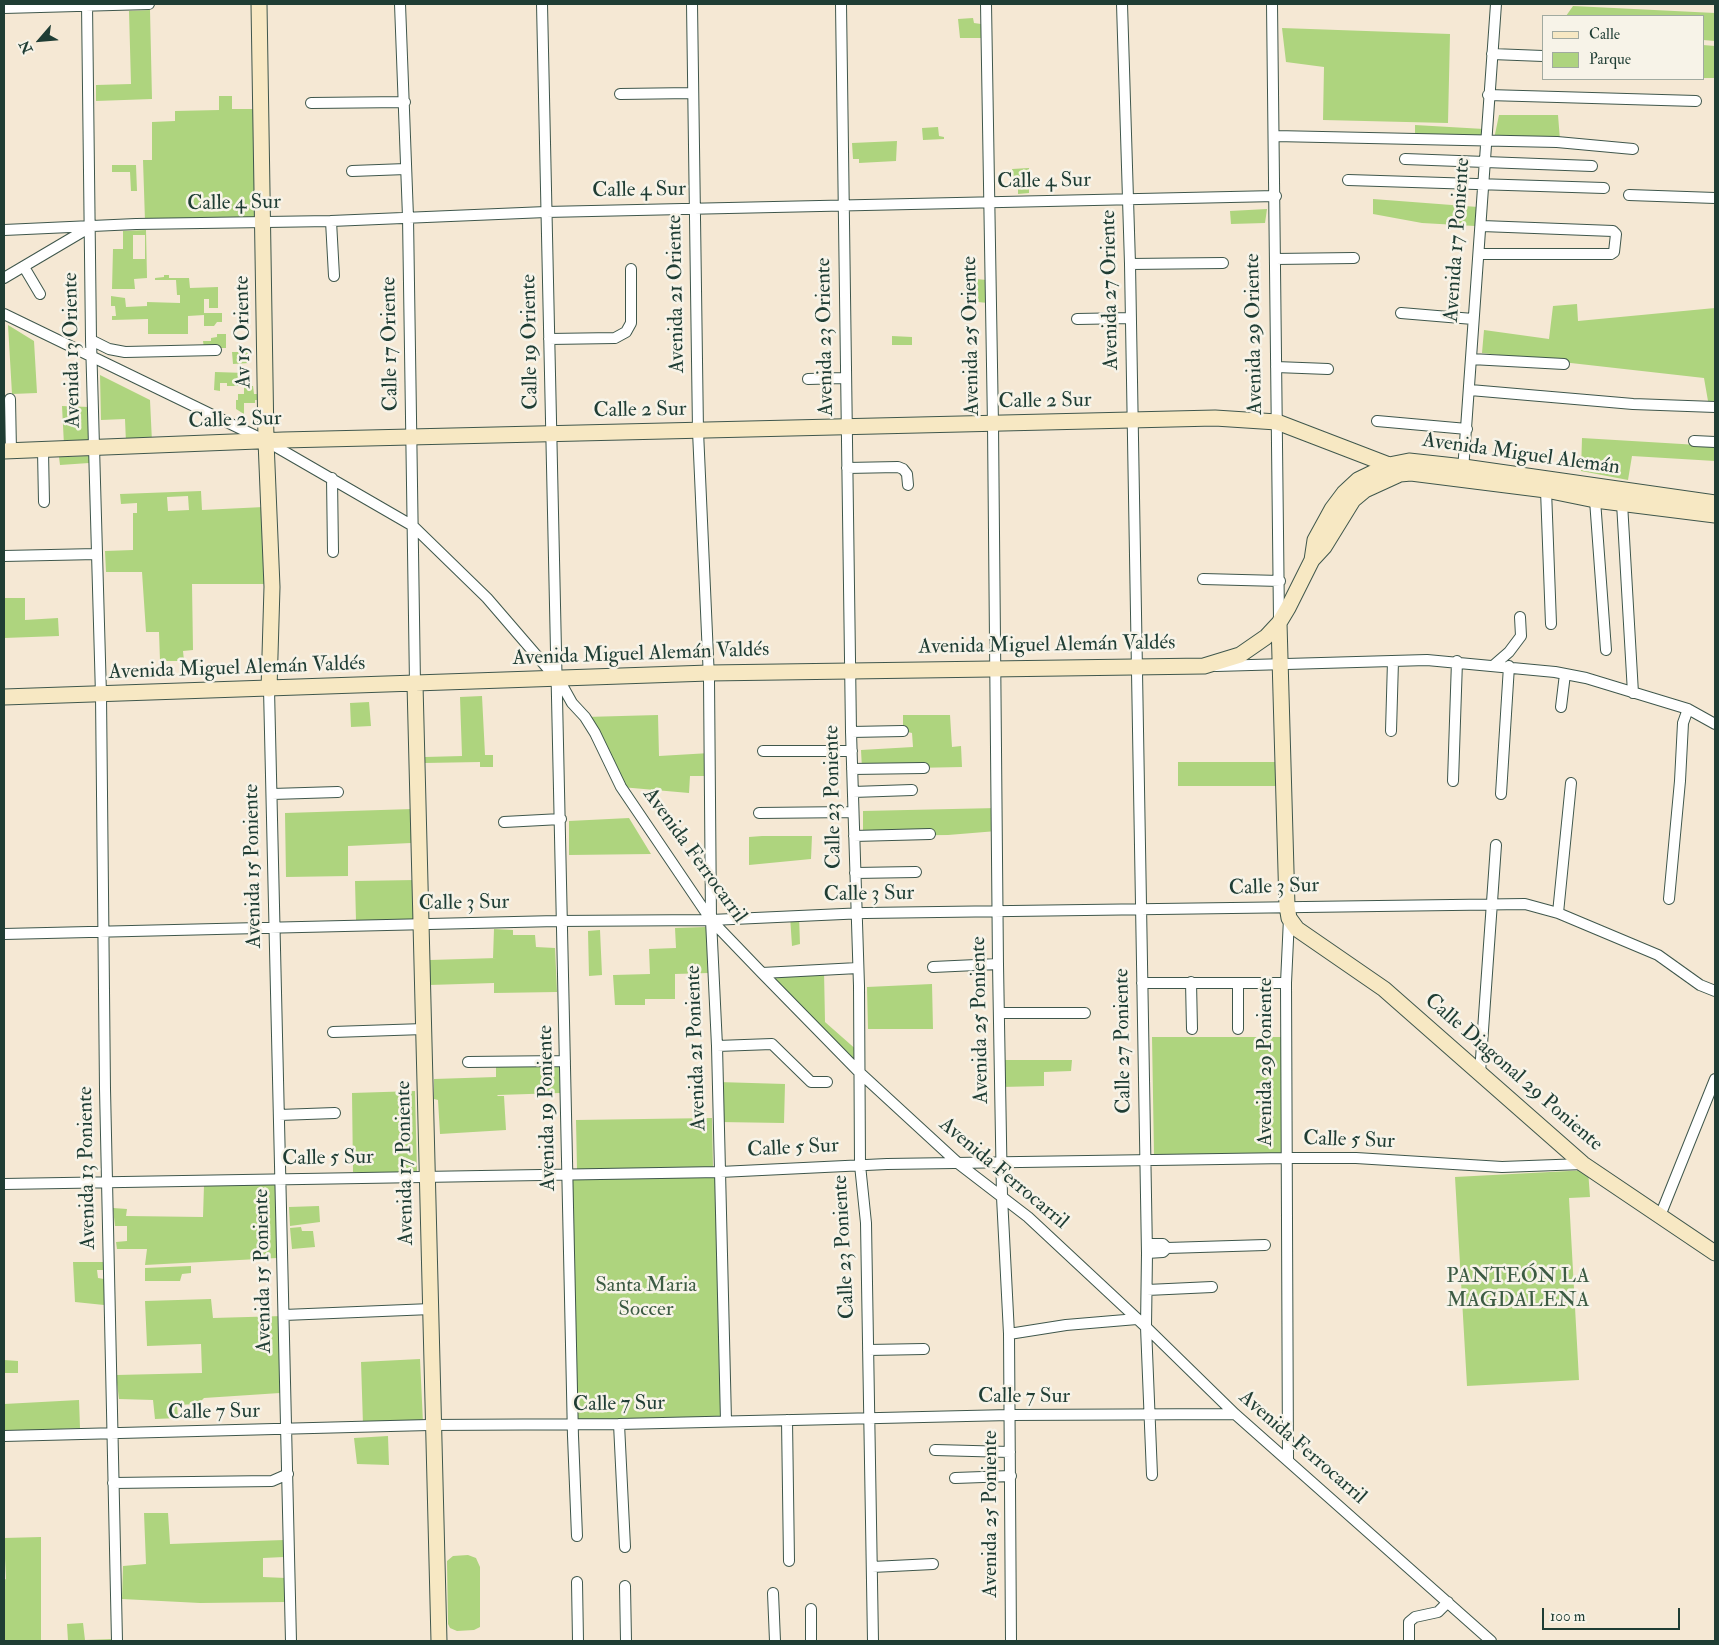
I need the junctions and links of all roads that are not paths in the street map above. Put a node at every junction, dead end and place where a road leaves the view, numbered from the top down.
1 (87, 4) edge
2 (149, 4) edge
3 (258, 4) edge
4 (400, 4) edge
5 (542, 4) edge
6 (692, 4) edge
7 (841, 4) edge
8 (986, 4) edge
9 (1122, 4) edge
10 (1272, 4) edge
11 (1496, 4) edge
12 (4, 8) edge
13 (1492, 54) junction
14 (1542, 56) edge
15 (692, 93) junction
16 (620, 94) dead end
17 (1488, 95) junction
18 (1696, 100) dead end
19 (405, 102) junction
20 (311, 103) dead end
21 (1275, 136) junction
22 (1487, 142) junction
23 (1633, 149) dead end
24 (1405, 159) dead end
25 (1486, 162) junction
26 (1592, 166) dead end
27 (406, 169) junction
28 (352, 171) dead end
29 (1348, 180) dead end
30 (1485, 186) junction
31 (1604, 188) dead end
32 (1629, 195) dead end
33 (1276, 196) junction
34 (1128, 198) junction
35 (1715, 198) edge
36 (988, 202) junction
37 (844, 206) junction
38 (695, 209) junction
39 (546, 212) junction
40 (408, 217) junction
41 (262, 221) junction
42 (332, 222) junction
43 (1482, 226) junction
44 (90, 227) junction
45 (4, 230) edge
46 (1479, 254) junction
47 (1354, 258) dead end
48 (1275, 259) junction
49 (1223, 263) dead end
50 (1130, 264) junction
51 (24, 267) junction
52 (630, 269) dead end
53 (334, 276) dead end
54 (4, 278) edge
55 (40, 294) dead end
56 (1401, 313) dead end
57 (4, 314) edge
58 (1131, 318) junction
59 (1077, 319) dead end
60 (1473, 319) junction
61 (549, 339) junction
62 (91, 340) junction
63 (216, 350) dead end
64 (93, 357) junction
65 (1472, 359) junction
66 (1564, 364) dead end
67 (1276, 367) junction
68 (1328, 369) dead end
69 (845, 378) junction
70 (808, 379) dead end
71 (1470, 390) junction
72 (10, 399) dead end
73 (1715, 407) edge
74 (1132, 421) junction
75 (1377, 421) dead end
76 (1277, 422) junction
77 (993, 425) junction
78 (846, 426) junction
79 (1467, 429) junction
80 (698, 431) junction
81 (552, 434) junction
82 (411, 438) junction
83 (266, 441) junction
84 (1694, 441) dead end
85 (1715, 442) edge
86 (94, 448) junction
87 (7, 451) edge
88 (43, 451) junction
89 (848, 468) junction
90 (1395, 470) junction
91 (1463, 473) junction
92 (332, 478) junction
93 (908, 485) dead end
94 (1546, 490) junction
95 (1595, 500) junction
96 (44, 502) dead end
97 (1715, 503) edge
98 (1622, 504) junction
99 (1715, 515) edge
100 (413, 526) junction
101 (333, 552) dead end
102 (97, 554) junction
103 (4, 556) edge
104 (1203, 579) dead end
105 (1280, 581) junction
106 (1520, 617) dead end
107 (1279, 622) junction
108 (1551, 624) dead end
109 (1606, 650) dead end
110 (1393, 661) junction
111 (1457, 661) junction
112 (1137, 665) junction
113 (1280, 665) junction
114 (1494, 665) junction
115 (1204, 666) junction
116 (1509, 666) junction
117 (996, 667) junction
118 (851, 671) junction
119 (709, 673) junction
120 (1566, 674) junction
121 (558, 680) junction
122 (416, 684) junction
123 (269, 689) junction
124 (1633, 693) junction
125 (101, 695) junction
126 (4, 697) edge
127 (1560, 707) dead end
128 (1688, 709) junction
129 (1715, 724) edge
130 (903, 730) dead end
131 (1391, 731) dead end
132 (851, 732) junction
133 (762, 751) dead end
134 (852, 751) junction
135 (924, 768) dead end
136 (852, 769) junction
137 (1453, 781) dead end
138 (1571, 784) dead end
139 (912, 790) dead end
140 (338, 792) dead end
141 (853, 792) junction
142 (272, 794) junction
143 (1501, 794) dead end
144 (853, 812) junction
145 (759, 813) dead end
146 (561, 819) junction
147 (504, 822) dead end
148 (930, 834) dead end
149 (854, 836) junction
150 (1496, 845) dead end
151 (916, 872) dead end
152 (855, 873) junction
153 (1669, 899) dead end
154 (1491, 903) junction
155 (1141, 910) junction
156 (998, 912) junction
157 (1288, 912) junction
158 (1558, 913) junction
159 (856, 914) junction
160 (711, 920) junction
161 (563, 921) junction
162 (421, 924) junction
163 (274, 929) junction
164 (103, 932) junction
165 (4, 934) edge
166 (998, 964) junction
167 (933, 967) dead end
168 (858, 968) junction
169 (762, 973) junction
170 (1191, 982) junction
171 (1238, 982) junction
172 (1286, 982) junction
173 (1142, 983) junction
174 (1715, 991) edge
175 (999, 1013) junction
176 (1085, 1013) dead end
177 (424, 1029) junction
178 (1192, 1029) dead end
179 (1238, 1029) dead end
180 (333, 1032) dead end
181 (717, 1046) junction
182 (566, 1061) junction
183 (468, 1062) dead end
184 (859, 1072) junction
185 (1480, 1073) junction
186 (1715, 1079) edge
187 (827, 1082) dead end
188 (336, 1113) dead end
189 (279, 1115) junction
190 (1288, 1158) junction
191 (1146, 1160) junction
192 (1003, 1162) junction
193 (959, 1164) junction
194 (1583, 1164) junction
195 (860, 1165) junction
196 (720, 1172) junction
197 (568, 1174) junction
198 (428, 1175) junction
199 (280, 1179) junction
200 (107, 1182) junction
201 (4, 1184) edge
202 (1002, 1197) junction
203 (1660, 1216) junction
204 (1265, 1245) dead end
205 (1147, 1248) junction
206 (1715, 1253) edge
207 (1212, 1288) dead end
208 (1147, 1290) junction
209 (431, 1309) junction
210 (284, 1315) junction
211 (1137, 1319) junction
212 (1146, 1327) junction
213 (1008, 1334) junction
214 (924, 1349) dead end
215 (868, 1350) junction
216 (1234, 1414) junction
217 (1010, 1415) junction
218 (1150, 1415) junction
219 (870, 1418) junction
220 (787, 1420) junction
221 (726, 1421) junction
222 (619, 1424) junction
223 (434, 1425) junction
224 (573, 1425) junction
225 (286, 1430) junction
226 (112, 1434) junction
227 (4, 1436) edge
228 (936, 1450) dead end
229 (1010, 1452) junction
230 (1288, 1459) junction
231 (288, 1474) junction
232 (1152, 1475) dead end
233 (1011, 1476) junction
234 (955, 1478) dead end
235 (272, 1481) junction
236 (113, 1484) junction
237 (288, 1488) junction
238 (577, 1536) dead end
239 (624, 1548) dead end
240 (789, 1561) dead end
241 (933, 1564) dead end
242 (872, 1566) junction
243 (577, 1582) dead end
244 (625, 1586) dead end
245 (773, 1593) dead end
246 (1448, 1602) junction
247 (811, 1609) dead end
248 (117, 1641) edge
249 (291, 1641) edge
250 (439, 1641) edge
251 (578, 1641) edge
252 (626, 1641) edge
253 (774, 1641) edge
254 (811, 1641) edge
255 (873, 1641) edge
256 (1011, 1641) edge
257 (1409, 1641) edge
258 (1491, 1641) edge

1 - 2 street
1 - 12 street
1 - 44 street, Avenida 13 Oriente
3 - 41 main road, Av 15 Oriente
4 - 19 street, Calle 17 Oriente
5 - 39 street, Calle 19 Oriente
6 - 15 street, Avenida 21 Oriente
7 - 37 street, Avenida 23 Oriente
8 - 36 street, Avenida 25 Oriente
9 - 34 street, Avenida 27 Oriente
10 - 21 street, Avenida 29 Oriente
11 - 13 street, Avenida 17 Poniente
13 - 14 street
13 - 17 street, Avenida 17 Poniente
15 - 16 street
15 - 38 street, Avenida 21 Oriente
17 - 18 street
17 - 22 street, Avenida 17 Poniente
19 - 20 street
19 - 27 street, Calle 17 Oriente
21 - 22 street
21 - 33 street, Avenida 29 Oriente
22 - 23 street
22 - 25 street, Avenida 17 Poniente
24 - 25 street
25 - 26 street
25 - 30 street, Avenida 17 Poniente
27 - 28 street
27 - 40 street, Calle 17 Oriente
29 - 30 street
30 - 31 street
30 - 43 street, Avenida 17 Poniente
32 - 35 street
33 - 34 street, Calle 4 Sur
33 - 48 street, Avenida 29 Oriente
34 - 36 street, Calle 4 Sur
34 - 50 street, Avenida 27 Oriente
36 - 37 street, Calle 4 Sur
36 - 77 street, Avenida 25 Oriente
37 - 38 street, Calle 4 Sur
37 - 69 street, Avenida 23 Oriente
38 - 39 street, Calle 4 Sur
38 - 80 street, Avenida 21 Oriente
39 - 40 street, Calle 4 Sur
39 - 61 street, Calle 19 Oriente
40 - 42 street, Calle 4 Sur
40 - 82 street, Calle 17 Oriente
41 - 42 street, Calle 4 Sur
41 - 44 street, Calle 4 Sur
41 - 83 main road, Av 15 Oriente
42 - 53 street
43 - 46 street, Avenida 17 Poniente
43 - 46 street
44 - 45 street, Calle 4 Sur
44 - 51 street
44 - 62 street, Avenida 13 Oriente
46 - 60 street, Avenida 17 Poniente
47 - 48 street
48 - 67 street, Avenida 29 Oriente
49 - 50 street
50 - 58 street, Avenida 27 Oriente
51 - 54 street
51 - 55 street
52 - 61 street
56 - 60 street
57 - 64 street, Avenida Ferrocarril
58 - 59 street
58 - 74 street, Avenida 27 Oriente
60 - 65 street, Avenida 17 Poniente
61 - 81 street, Calle 19 Oriente
62 - 63 street
62 - 64 street, Avenida 13 Oriente
64 - 83 street, Avenida Ferrocarril
64 - 86 street, Avenida 13 Oriente
65 - 66 street
65 - 71 street, Avenida 17 Poniente
67 - 68 street
67 - 76 street, Avenida 29 Oriente
69 - 70 street
69 - 78 street, Avenida 23 Oriente
71 - 73 street
71 - 79 street, Avenida 17 Poniente
72 - 87 street
74 - 76 main road, Calle 2 Sur
74 - 77 main road, Calle 2 Sur
74 - 112 street, Avenida 27 Oriente
75 - 79 street
76 - 90 main road, Calle 2 Sur
76 - 105 street, Avenida 29 Oriente
77 - 78 main road, Calle 2 Sur
77 - 117 street, Avenida 25 Oriente
78 - 80 main road, Calle 2 Sur
78 - 89 street, Avenida 23 Oriente
79 - 91 street, Avenida 17 Poniente
80 - 81 main road, Calle 2 Sur
80 - 119 street, Avenida 21 Oriente
81 - 82 main road, Calle 2 Sur
81 - 121 street, Calle 19 Oriente
82 - 83 main road, Calle 2 Sur
82 - 100 street, Calle 17 Oriente
83 - 86 main road, Calle 2 Sur
83 - 92 street, Avenida Ferrocarril
83 - 123 main road, Av 15 Oriente
84 - 85 street
86 - 88 main road, Calle 2 Sur
86 - 102 street, Avenida 13 Oriente
87 - 88 main road, Calle 2 Sur
88 - 96 street
89 - 93 street
89 - 118 street, Avenida 23 Oriente
90 - 91 main road, Avenida Miguel Alemán
90 - 107 main road, Avenida Miguel Alemán
91 - 94 main road, Avenida Miguel Alemán
91 - 97 main road, Avenida Miguel Alemán
92 - 100 street, Avenida Ferrocarril
92 - 101 street
94 - 95 main road, Avenida Miguel Alemán
94 - 108 street
95 - 98 main road, Avenida Miguel Alemán
95 - 109 street
98 - 99 main road, Avenida Miguel Alemán
98 - 124 street
100 - 121 street, Avenida Ferrocarril
100 - 122 street, Calle 17 Oriente
102 - 103 street
102 - 125 street, Avenida 13 Oriente
104 - 105 street
105 - 107 street, Avenida 29 Oriente
106 - 114 street
107 - 113 main road, Avenida 29 Oriente
107 - 115 main road, Avenida Miguel Alemán
110 - 111 street, Avenida Miguel Alemán Valdés
110 - 113 street, Avenida Miguel Alemán Valdés
110 - 131 street
111 - 114 street, Avenida Miguel Alemán Valdés
111 - 137 street
112 - 115 main road, Avenida Miguel Alemán Valdés
112 - 117 main road, Avenida Miguel Alemán Valdés
112 - 155 street, Calle 27 Poniente
113 - 115 street, Avenida Miguel Alemán Valdés
113 - 157 main road, Avenida 29 Poniente
114 - 116 street, Avenida Miguel Alemán Valdés
116 - 120 street, Avenida Miguel Alemán Valdés
116 - 143 street
117 - 118 main road, Avenida Miguel Alemán Valdés
117 - 156 street, Avenida 25 Poniente
118 - 119 main road, Avenida Miguel Alemán Valdés
118 - 132 street, Calle 23 Poniente
119 - 121 main road, Avenida Miguel Alemán Valdés
119 - 160 street, Avenida 21 Poniente
120 - 124 street, Avenida Miguel Alemán Valdés
120 - 127 street
121 - 122 main road, Avenida Miguel Alemán Valdés
121 - 146 street, Avenida 19 Poniente
121 - 160 street, Avenida Ferrocarril
122 - 123 main road, Avenida Miguel Alemán Valdés
122 - 162 main road, Avenida 17 Poniente
123 - 125 main road, Avenida Miguel Alemán Valdés
123 - 142 street, Avenida 15 Poniente
124 - 128 street, Avenida Miguel Alemán Valdés
125 - 126 main road, Avenida Miguel Alemán Valdés
125 - 164 street, Avenida 13 Poniente
128 - 129 street, Avenida Miguel Alemán Valdés
128 - 153 street
130 - 132 street
132 - 134 street, Calle 23 Poniente
133 - 134 street
134 - 136 street, Calle 23 Poniente
135 - 136 street
136 - 141 street, Calle 23 Poniente
138 - 158 street
139 - 141 street
140 - 142 street
141 - 144 street, Calle 23 Poniente
142 - 163 street, Avenida 15 Poniente
144 - 145 street
144 - 149 street, Calle 23 Poniente
146 - 147 street
146 - 161 street, Avenida 19 Poniente
148 - 149 street
149 - 152 street, Calle 23 Poniente
150 - 154 street
151 - 152 street
152 - 159 street, Calle 23 Poniente
154 - 157 street, Calle 3 Sur
154 - 158 street, Calle 3 Sur
154 - 185 street
155 - 156 street, Calle 3 Sur
155 - 157 street, Calle 3 Sur
155 - 173 street, Calle 27 Poniente
156 - 159 street, Calle 3 Sur
156 - 166 street, Avenida 25 Poniente
157 - 172 street, Avenida 29 Poniente
157 - 185 main road, Calle Diagonal 29 Poniente
158 - 174 street, Calle 3 Sur
159 - 160 street, Calle 3 Sur
159 - 168 street, Calle 23 Poniente
160 - 161 street, Calle 3 Sur
160 - 169 street, Avenida Ferrocarril
160 - 181 street, Avenida 21 Poniente
161 - 162 street, Calle 3 Sur
161 - 182 street, Avenida 19 Poniente
162 - 163 street, Calle 3 Sur
162 - 177 main road, Avenida 17 Poniente
163 - 164 street, Calle 3 Sur
163 - 189 street, Avenida 15 Poniente
164 - 165 street, Calle 3 Sur
164 - 200 street, Avenida 13 Poniente
166 - 167 street
166 - 175 street, Avenida 25 Poniente
168 - 169 street
168 - 184 street, Calle 23 Poniente
169 - 184 street, Avenida Ferrocarril
170 - 171 street
170 - 173 street
170 - 178 street
171 - 172 street
171 - 179 street
172 - 190 street, Avenida 29 Poniente
173 - 191 street, Calle 27 Poniente
175 - 176 street
175 - 192 street, Avenida 25 Poniente
177 - 180 street
177 - 198 main road, Avenida 17 Poniente
181 - 187 street
181 - 196 street, Avenida 21 Poniente
182 - 183 street
182 - 197 street, Avenida 19 Poniente
184 - 193 street, Avenida Ferrocarril
184 - 195 street, Calle 23 Poniente
185 - 194 main road, Calle Diagonal 29 Poniente
186 - 203 street
188 - 189 street
189 - 199 street, Avenida 15 Poniente
190 - 191 street, Calle 5 Sur
190 - 194 street, Calle 5 Sur
190 - 230 street, Avenida 29 Poniente
191 - 192 street, Calle 5 Sur
191 - 205 street, Calle 27 Poniente
192 - 193 street, Calle 5 Sur
192 - 202 street, Avenida 25 Poniente
193 - 195 street, Calle 5 Sur
193 - 202 street, Avenida Ferrocarril
194 - 203 main road, Calle Diagonal 29 Poniente
195 - 196 street, Calle 5 Sur
195 - 215 street, Calle 23 Poniente
196 - 197 street, Calle 5 Sur
196 - 221 street, Avenida 21 Poniente
197 - 198 street, Calle 5 Sur
197 - 224 street, Avenida 19 Poniente
198 - 199 street, Calle 5 Sur
198 - 209 main road, Avenida 17 Poniente
199 - 200 street, Calle 5 Sur
199 - 210 street, Avenida 15 Poniente
200 - 201 street, Calle 5 Sur
200 - 226 street, Avenida 13 Poniente
202 - 211 street, Avenida Ferrocarril
202 - 213 street, Avenida 25 Poniente
203 - 206 main road, Calle Diagonal 29 Poniente
204 - 205 street
205 - 208 street, Calle 27 Poniente
207 - 208 street
208 - 212 street, Calle 27 Poniente
209 - 210 street
209 - 223 main road, Avenida 17 Poniente
210 - 225 street, Avenida 15 Poniente
211 - 212 street, Avenida Ferrocarril
211 - 213 street
212 - 216 street, Avenida Ferrocarril
212 - 218 street, Calle 27 Poniente
213 - 217 street, Avenida 25 Poniente
214 - 215 street
215 - 219 street, Calle 23 Poniente
216 - 218 street, Calle 7 Sur
216 - 230 street, Avenida Ferrocarril
217 - 218 street, Calle 7 Sur
217 - 219 street, Calle 7 Sur
217 - 229 street, Avenida 25 Poniente
218 - 232 street, Calle 27 Poniente
219 - 220 street, Calle 7 Sur
219 - 242 street, Calle 23 Poniente
220 - 221 street, Calle 7 Sur
220 - 240 street
221 - 222 street, Calle 7 Sur
222 - 224 street, Calle 7 Sur
222 - 239 street
223 - 224 street, Calle 7 Sur
223 - 225 street, Calle 7 Sur
223 - 250 main road, Avenida 17 Poniente
224 - 238 street, Avenida 19 Poniente
225 - 226 street, Calle 7 Sur
225 - 231 street, Avenida 15 Poniente
226 - 227 street, Calle 7 Sur
226 - 236 street, Avenida 13 Poniente
228 - 229 street
229 - 233 street, Avenida 25 Poniente
230 - 246 street, Avenida Ferrocarril
231 - 235 street
231 - 237 street, Avenida 15 Poniente
233 - 234 street
233 - 256 street, Avenida 25 Poniente
235 - 236 street
235 - 237 street
236 - 248 street, Avenida 13 Poniente
237 - 249 street, Avenida 15 Poniente
241 - 242 street
242 - 255 street, Calle 23 Poniente
243 - 251 street
244 - 252 street
245 - 253 street
246 - 257 street
246 - 258 street, Avenida Ferrocarril
247 - 254 street

